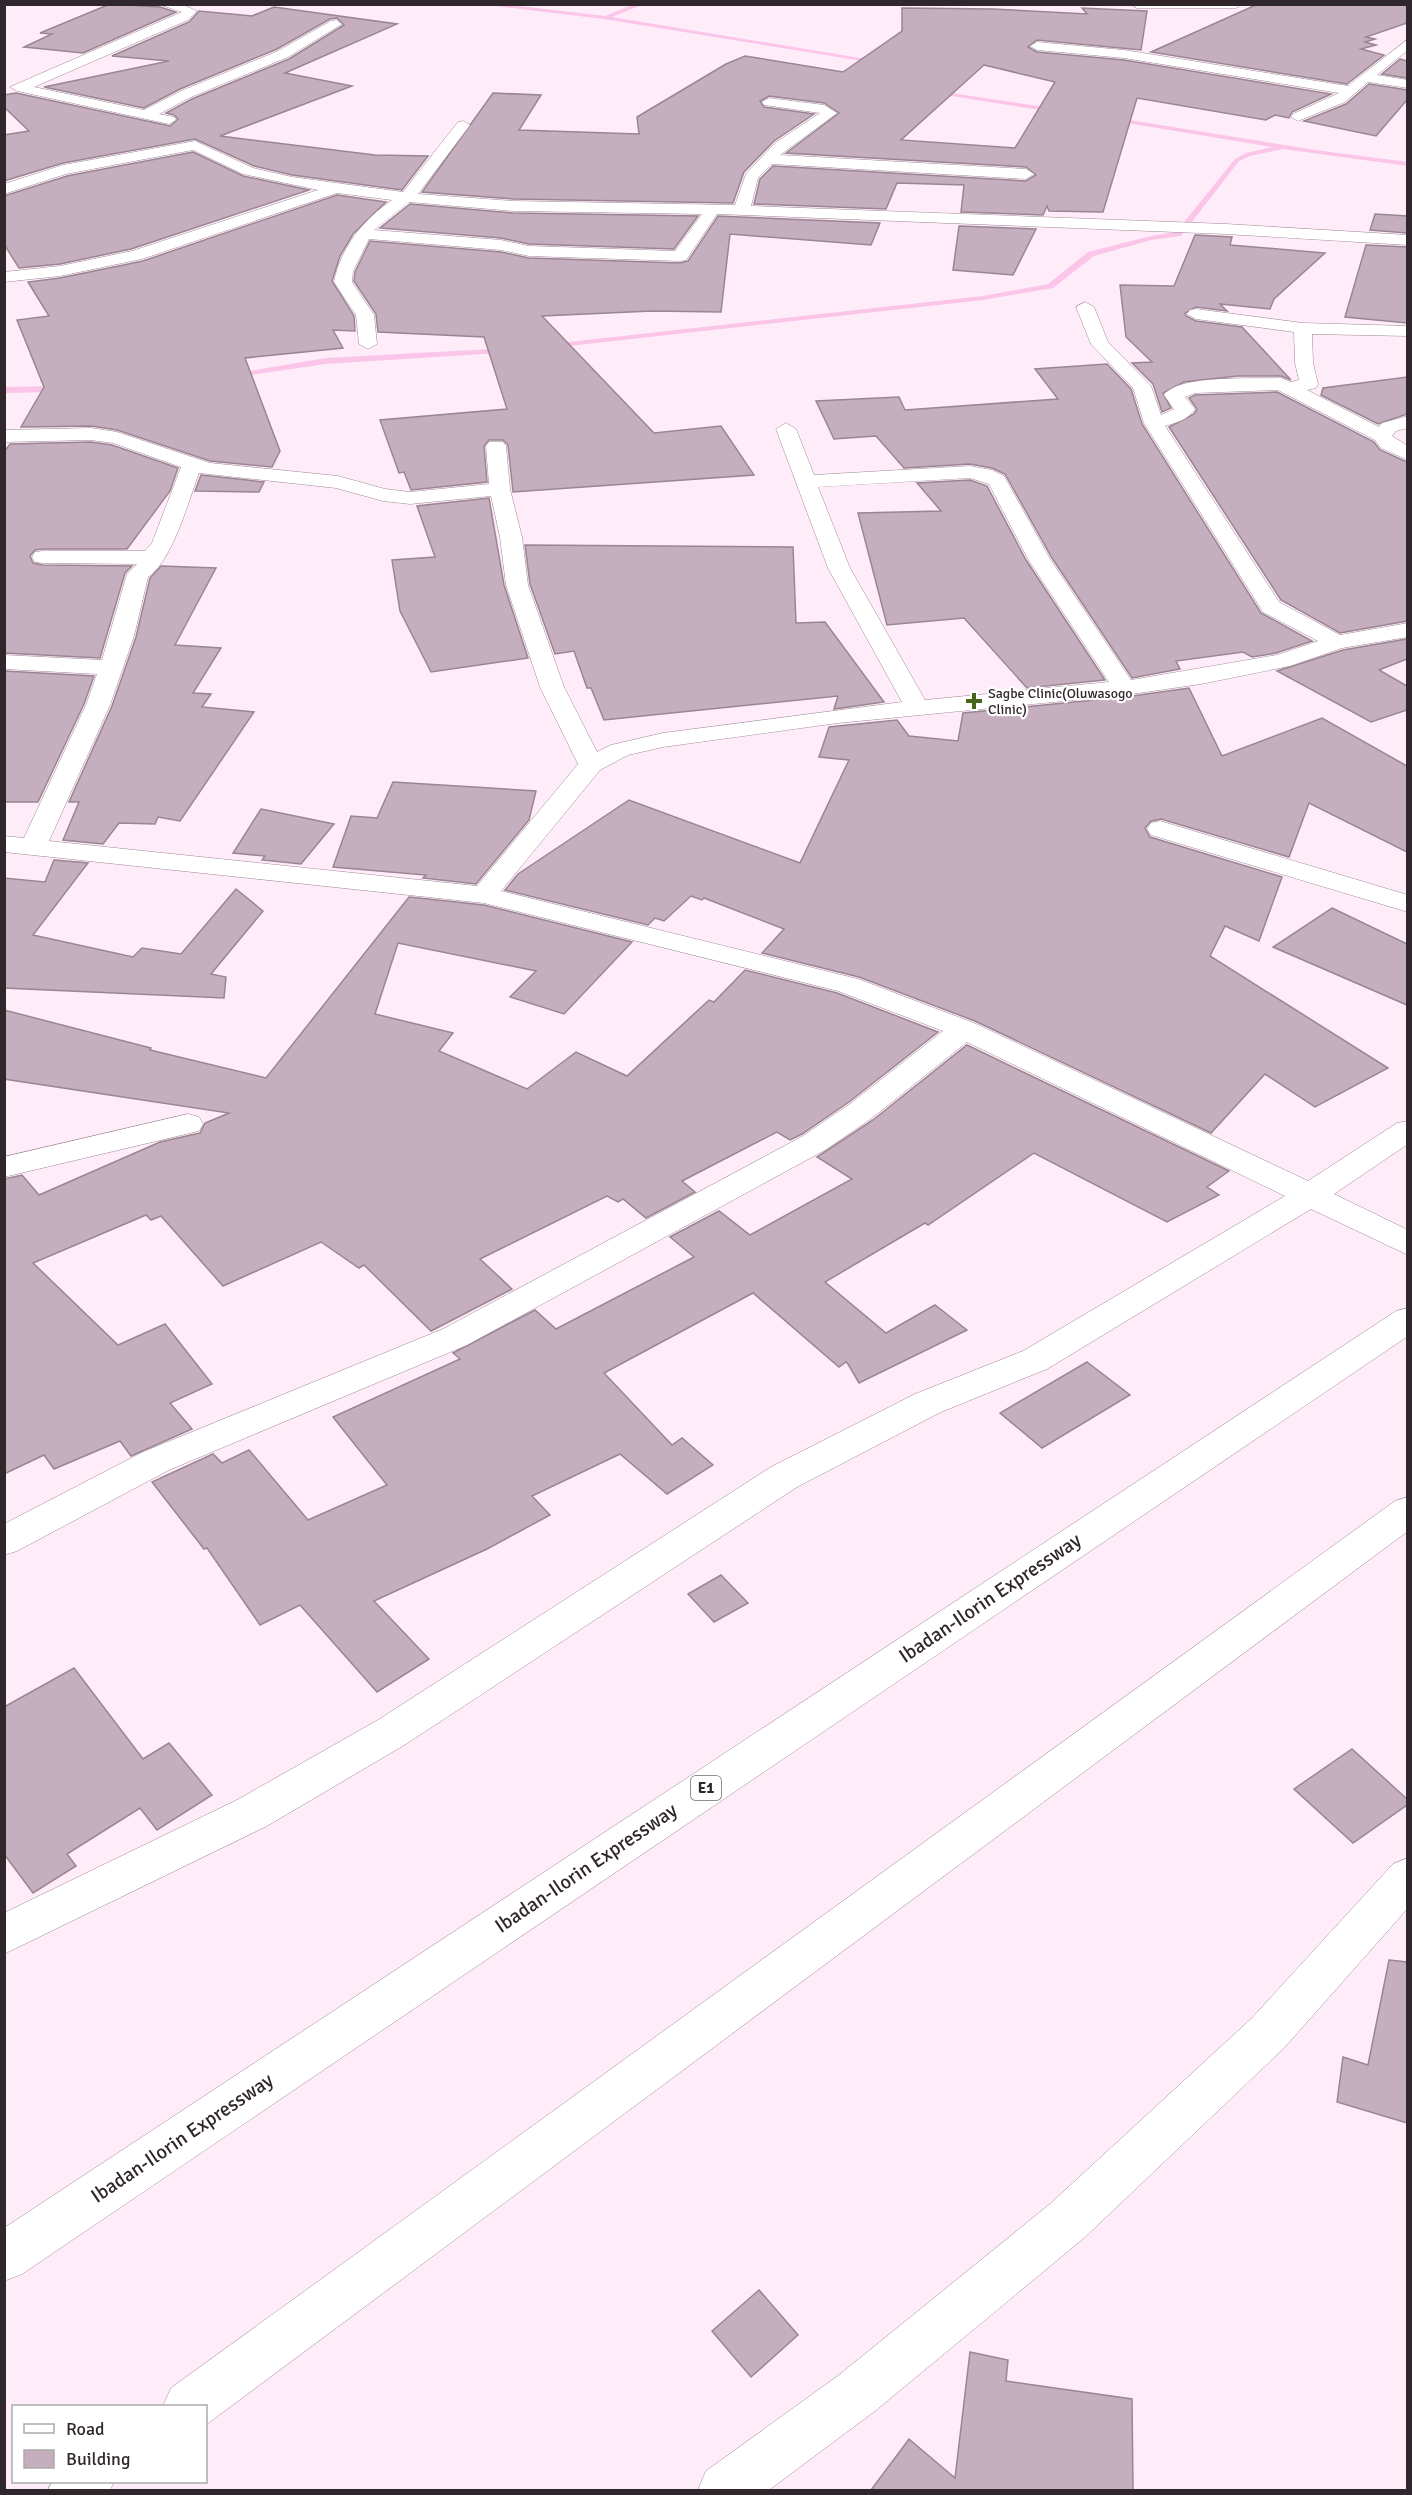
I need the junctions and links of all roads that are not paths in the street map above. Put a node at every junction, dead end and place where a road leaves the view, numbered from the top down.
1 (164, 4) edge
2 (1137, 4) edge
3 (1236, 4) edge
4 (336, 24) dead end
5 (1407, 43) edge
6 (1037, 46) dead end
7 (1366, 78) junction
8 (1407, 84) edge
9 (4, 86) edge
10 (22, 87) junction
11 (1348, 90) junction
12 (769, 102) dead end
13 (147, 114) junction
14 (1298, 117) dead end
15 (463, 125) dead end
16 (191, 134) junction
17 (771, 159) junction
18 (1026, 174) dead end
19 (4, 189) edge
20 (334, 190) junction
21 (406, 196) junction
22 (711, 209) junction
23 (742, 210) junction
24 (364, 234) junction
25 (1407, 240) edge
26 (4, 277) edge
27 (1085, 307) dead end
28 (1196, 314) dead end
29 (1303, 328) junction
30 (1407, 332) edge
31 (368, 344) dead end
32 (1289, 388) junction
33 (1407, 422) edge
34 (1154, 423) junction
35 (786, 429) dead end
36 (4, 436) edge
37 (1382, 436) junction
38 (496, 446) dead end
39 (1407, 454) edge
40 (191, 466) junction
41 (807, 482) junction
42 (500, 489) junction
43 (43, 557) dead end
44 (151, 558) junction
45 (1407, 630) edge
46 (1337, 642) junction
47 (4, 662) edge
48 (111, 668) junction
49 (1125, 688) junction
50 (918, 709) junction
51 (591, 765) junction
52 (1160, 829) dead end
53 (4, 844) edge
54 (33, 847) junction
55 (484, 895) junction
56 (1407, 904) edge
57 (964, 1029) junction
58 (188, 1124) dead end
59 (1407, 1130) edge
60 (4, 1167) edge
61 (1311, 1195) junction
62 (1407, 1244) edge
63 (1407, 1319) edge
64 (1407, 1511) edge
65 (4, 1541) edge
66 (1407, 1877) edge
67 (4, 1935) edge
68 (4, 2257) edge
69 (190, 2405) edge
70 (725, 2490) edge

1 - 10 main road
2 - 3 main road
4 - 13 main road
5 - 7 main road
6 - 11 main road
7 - 8 main road
7 - 11 main road
9 - 10 main road
10 - 13 main road
11 - 14 main road
12 - 17 main road
13 - 16 main road
15 - 21 main road
16 - 19 main road
16 - 20 main road
17 - 18 main road
17 - 23 main road
20 - 21 main road
20 - 26 main road
21 - 22 main road
21 - 24 main road
22 - 23 main road
22 - 24 main road
23 - 25 main road
24 - 31 main road
27 - 34 main road
28 - 29 main road
29 - 30 main road
29 - 32 main road
32 - 34 main road
32 - 37 main road
33 - 37 main road
34 - 46 main road
35 - 41 main road
36 - 40 main road
37 - 39 main road
38 - 42 main road
40 - 42 main road
40 - 44 main road
41 - 49 main road
41 - 50 main road
42 - 51 main road
43 - 44 main road
44 - 48 main road
45 - 46 main road
46 - 49 main road
47 - 48 main road
48 - 54 main road
49 - 50 main road
50 - 51 main road
51 - 55 main road
52 - 56 main road
53 - 54 main road
54 - 55 main road
55 - 57 main road
57 - 61 main road
57 - 65 main road
58 - 60 main road
59 - 61 main road
61 - 62 main road
61 - 67 main road
63 - 68 main road, Ibadan-Ilorin Expressway / E1
64 - 69 main road
66 - 70 main road

